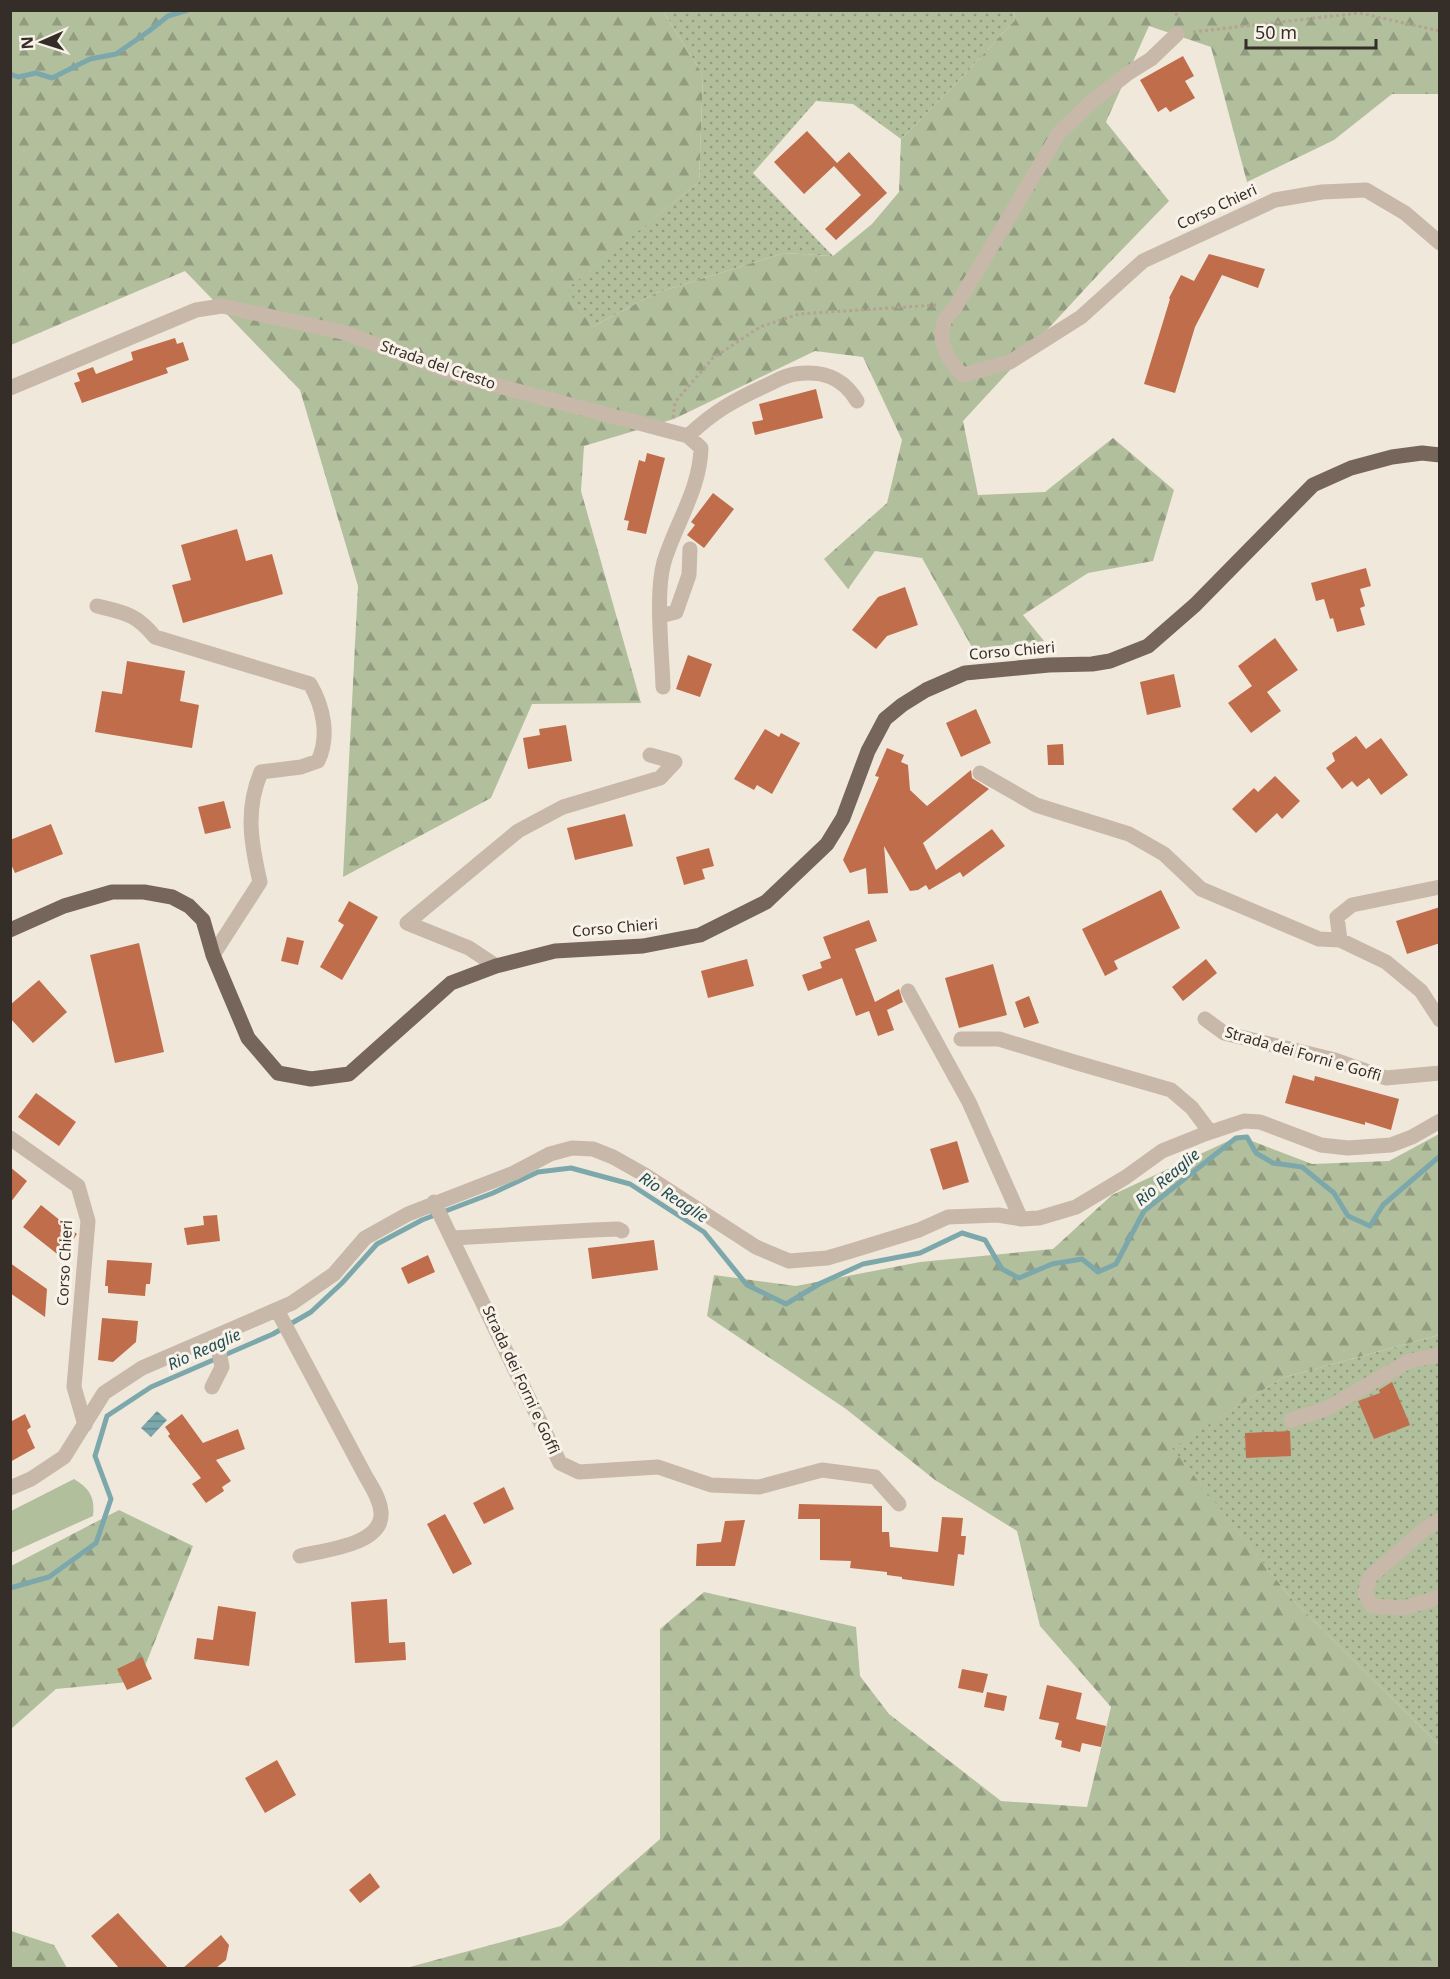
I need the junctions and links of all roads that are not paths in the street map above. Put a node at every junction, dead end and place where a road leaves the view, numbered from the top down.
1 (1177, 34) road end
2 (1440, 243) edge
3 (10, 388) edge
4 (856, 402) dead end
5 (688, 436) junction
6 (1440, 455) edge
7 (690, 549) dead end
8 (98, 606) dead end
9 (660, 616) junction
10 (663, 687) dead end
11 (650, 755) dead end
12 (981, 773) dead end
13 (1440, 887) edge
14 (10, 930) edge
15 (1340, 940) junction
16 (213, 955) junction
17 (496, 966) junction
18 (908, 991) dead end
19 (1206, 1019) dead end
20 (1440, 1020) edge
21 (961, 1039) dead end
22 (1440, 1073) edge
23 (1440, 1121) edge
24 (1210, 1132) junction
25 (10, 1138) edge
26 (435, 1203) junction
27 (1021, 1219) junction
28 (622, 1231) dead end
29 (450, 1232) junction
30 (279, 1315) junction
31 (218, 1342) junction
32 (1440, 1355) edge
33 (212, 1387) dead end
34 (1291, 1420) dead end
35 (85, 1425) junction
36 (10, 1488) edge
37 (899, 1504) dead end
38 (1440, 1520) edge
39 (300, 1556) dead end
40 (1440, 1597) edge

1 - 2 street, Corso Chieri
3 - 5 street, Strada del Cresto
4 - 5 street
5 - 9 street
6 - 17 main road, Corso Chieri
7 - 9 street
8 - 16 street
9 - 10 street
11 - 17 street
12 - 15 street
13 - 15 street
14 - 16 main road, Corso Chieri
15 - 20 street
16 - 17 main road, Corso Chieri
18 - 27 street
19 - 22 street, Strada dei Forni e Goffi
21 - 24 street
23 - 24 street
24 - 27 street
25 - 35 street, Corso Chieri
26 - 27 street
26 - 29 street, Strada dei Forni e Goffi
26 - 30 street
28 - 29 street
29 - 37 street, Strada dei Forni e Goffi
30 - 31 street
30 - 39 street
31 - 33 street
31 - 35 street
32 - 34 street
35 - 36 street
38 - 40 street

